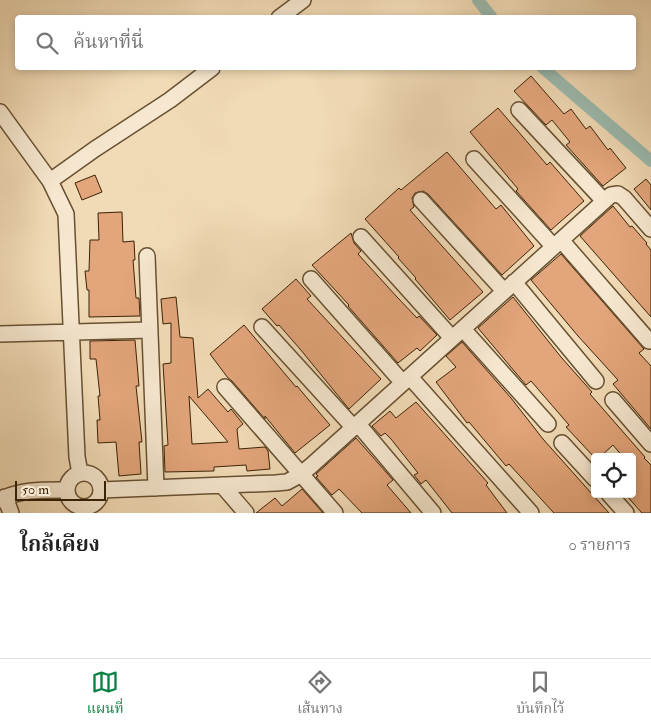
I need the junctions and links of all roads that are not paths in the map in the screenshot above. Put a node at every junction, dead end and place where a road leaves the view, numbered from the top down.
1 (303, 0) edge
2 (283, 15) edge
3 (209, 70) edge
4 (519, 110) dead end
5 (0, 112) edge
6 (474, 159) dead end
7 (50, 181) junction
8 (421, 200) dead end
9 (604, 201) junction
10 (651, 229) edge
11 (360, 237) dead end
12 (557, 243) junction
13 (147, 256) dead end
14 (311, 279) dead end
15 (509, 287) junction
16 (262, 327) dead end
17 (150, 330) junction
18 (72, 332) junction
19 (0, 334) edge
20 (457, 334) junction
21 (650, 340) dead end
22 (407, 380) junction
23 (596, 381) dead end
24 (225, 388) dead end
25 (613, 400) dead end
26 (548, 424) dead end
27 (356, 426) junction
28 (562, 443) dead end
29 (651, 444) edge
30 (80, 473) junction
31 (300, 475) junction
32 (591, 475) edge
33 (222, 485) junction
34 (156, 488) junction
35 (67, 490) junction
36 (101, 490) junction
37 (613, 498) edge
38 (3, 499) edge
39 (92, 509) edge
40 (11, 513) edge
41 (246, 513) edge
42 (335, 513) edge
43 (433, 513) edge
44 (531, 513) edge
45 (626, 513) edge

1 - 2 street
3 - 7 street
4 - 9 street
5 - 7 street
6 - 12 street
7 - 18 street
8 - 15 street
9 - 10 street
9 - 12 street
11 - 20 street
12 - 15 street
12 - 21 street
13 - 17 street
14 - 22 street
15 - 20 street
15 - 23 street
16 - 27 street
17 - 18 street
17 - 34 street
18 - 19 street
18 - 30 street
20 - 22 street
20 - 26 street
22 - 27 street
22 - 44 street
24 - 31 street
25 - 29 street
27 - 31 street
27 - 43 street
28 - 32 street
30 - 35 street
30 - 36 street
31 - 33 street
31 - 42 street
33 - 34 street
33 - 41 street
34 - 36 street
35 - 38 street
35 - 39 street
36 - 39 street
37 - 45 street
38 - 40 street

